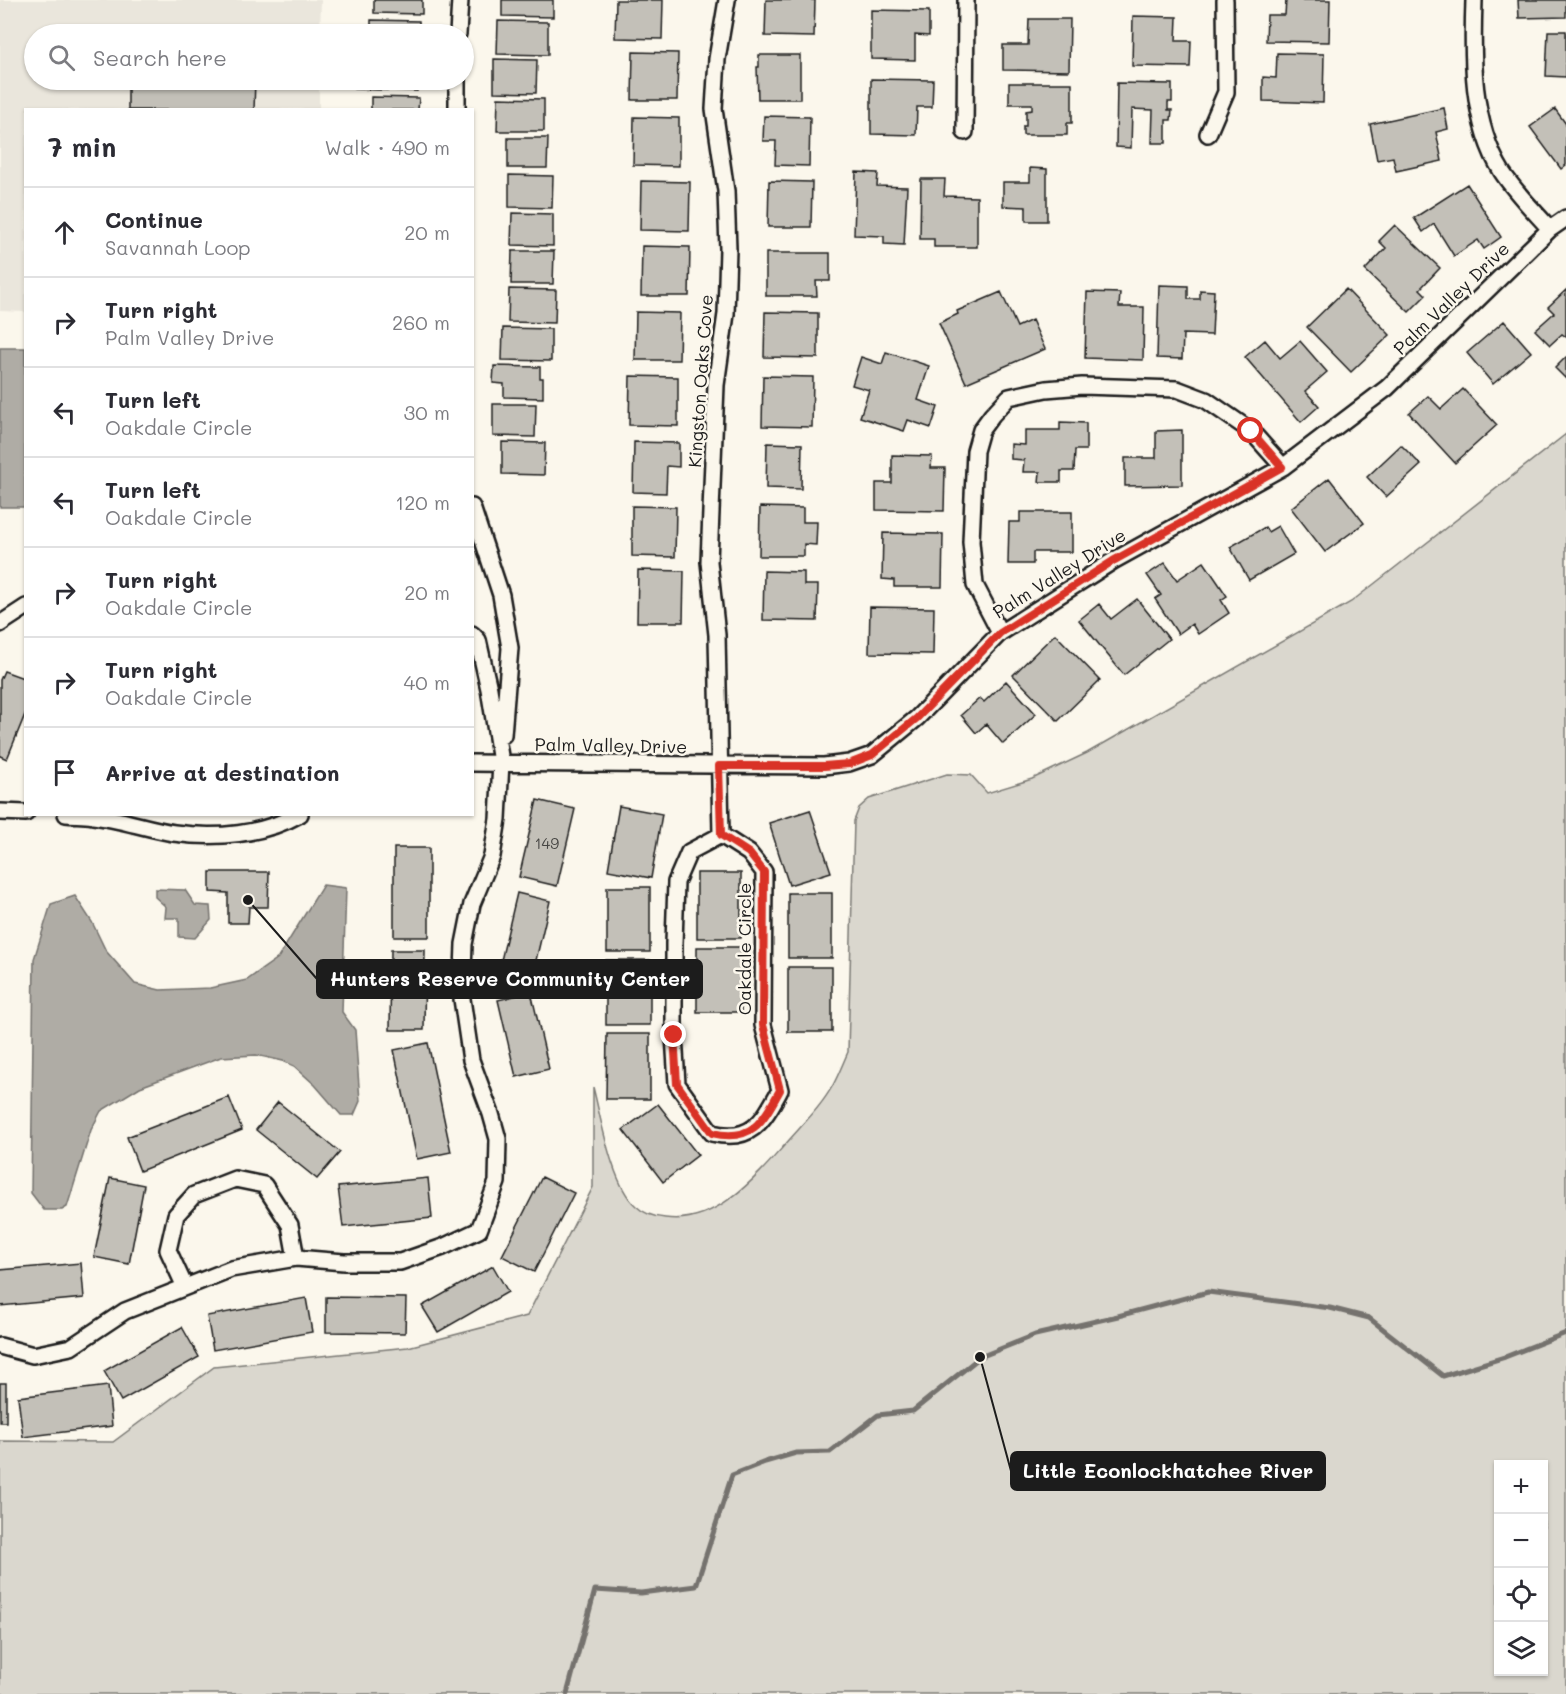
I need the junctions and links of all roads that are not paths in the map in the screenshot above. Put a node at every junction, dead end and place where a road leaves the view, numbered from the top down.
1 (460, 0) edge
2 (727, 0) edge
3 (966, 0) edge
4 (1225, 0) edge
5 (1474, 0) edge
6 (459, 24) edge
7 (457, 90) edge
8 (457, 108) edge
9 (965, 132) dead end
10 (1208, 134) dead end
11 (1566, 218) edge
12 (1550, 229) junction
13 (1282, 467) junction
14 (474, 513) edge
15 (24, 609) edge
16 (0, 624) edge
17 (1000, 633) junction
18 (474, 636) edge
19 (501, 762) junction
20 (474, 763) edge
21 (719, 766) junction
22 (0, 812) edge
23 (24, 813) edge
24 (93, 816) edge
25 (295, 816) edge
26 (721, 835) junction
27 (296, 1258) junction
28 (184, 1287) junction
29 (0, 1346) edge

1 - 6 street
2 - 21 street, Kingston Oaks Cove
3 - 9 street
4 - 10 street
5 - 12 street
7 - 8 street
11 - 12 street, Palm Valley Drive
12 - 13 street, Palm Valley Drive
13 - 17 street, Palm Valley Drive
13 - 17 street
14 - 19 street
15 - 16 street
17 - 21 street, Palm Valley Drive
18 - 19 street
19 - 20 street, Palm Valley Drive
19 - 21 street, Palm Valley Drive
19 - 27 street
21 - 26 street
22 - 23 street
24 - 25 street
26 - 26 street, Oakdale Circle
27 - 28 street
27 - 28 street
28 - 29 street

